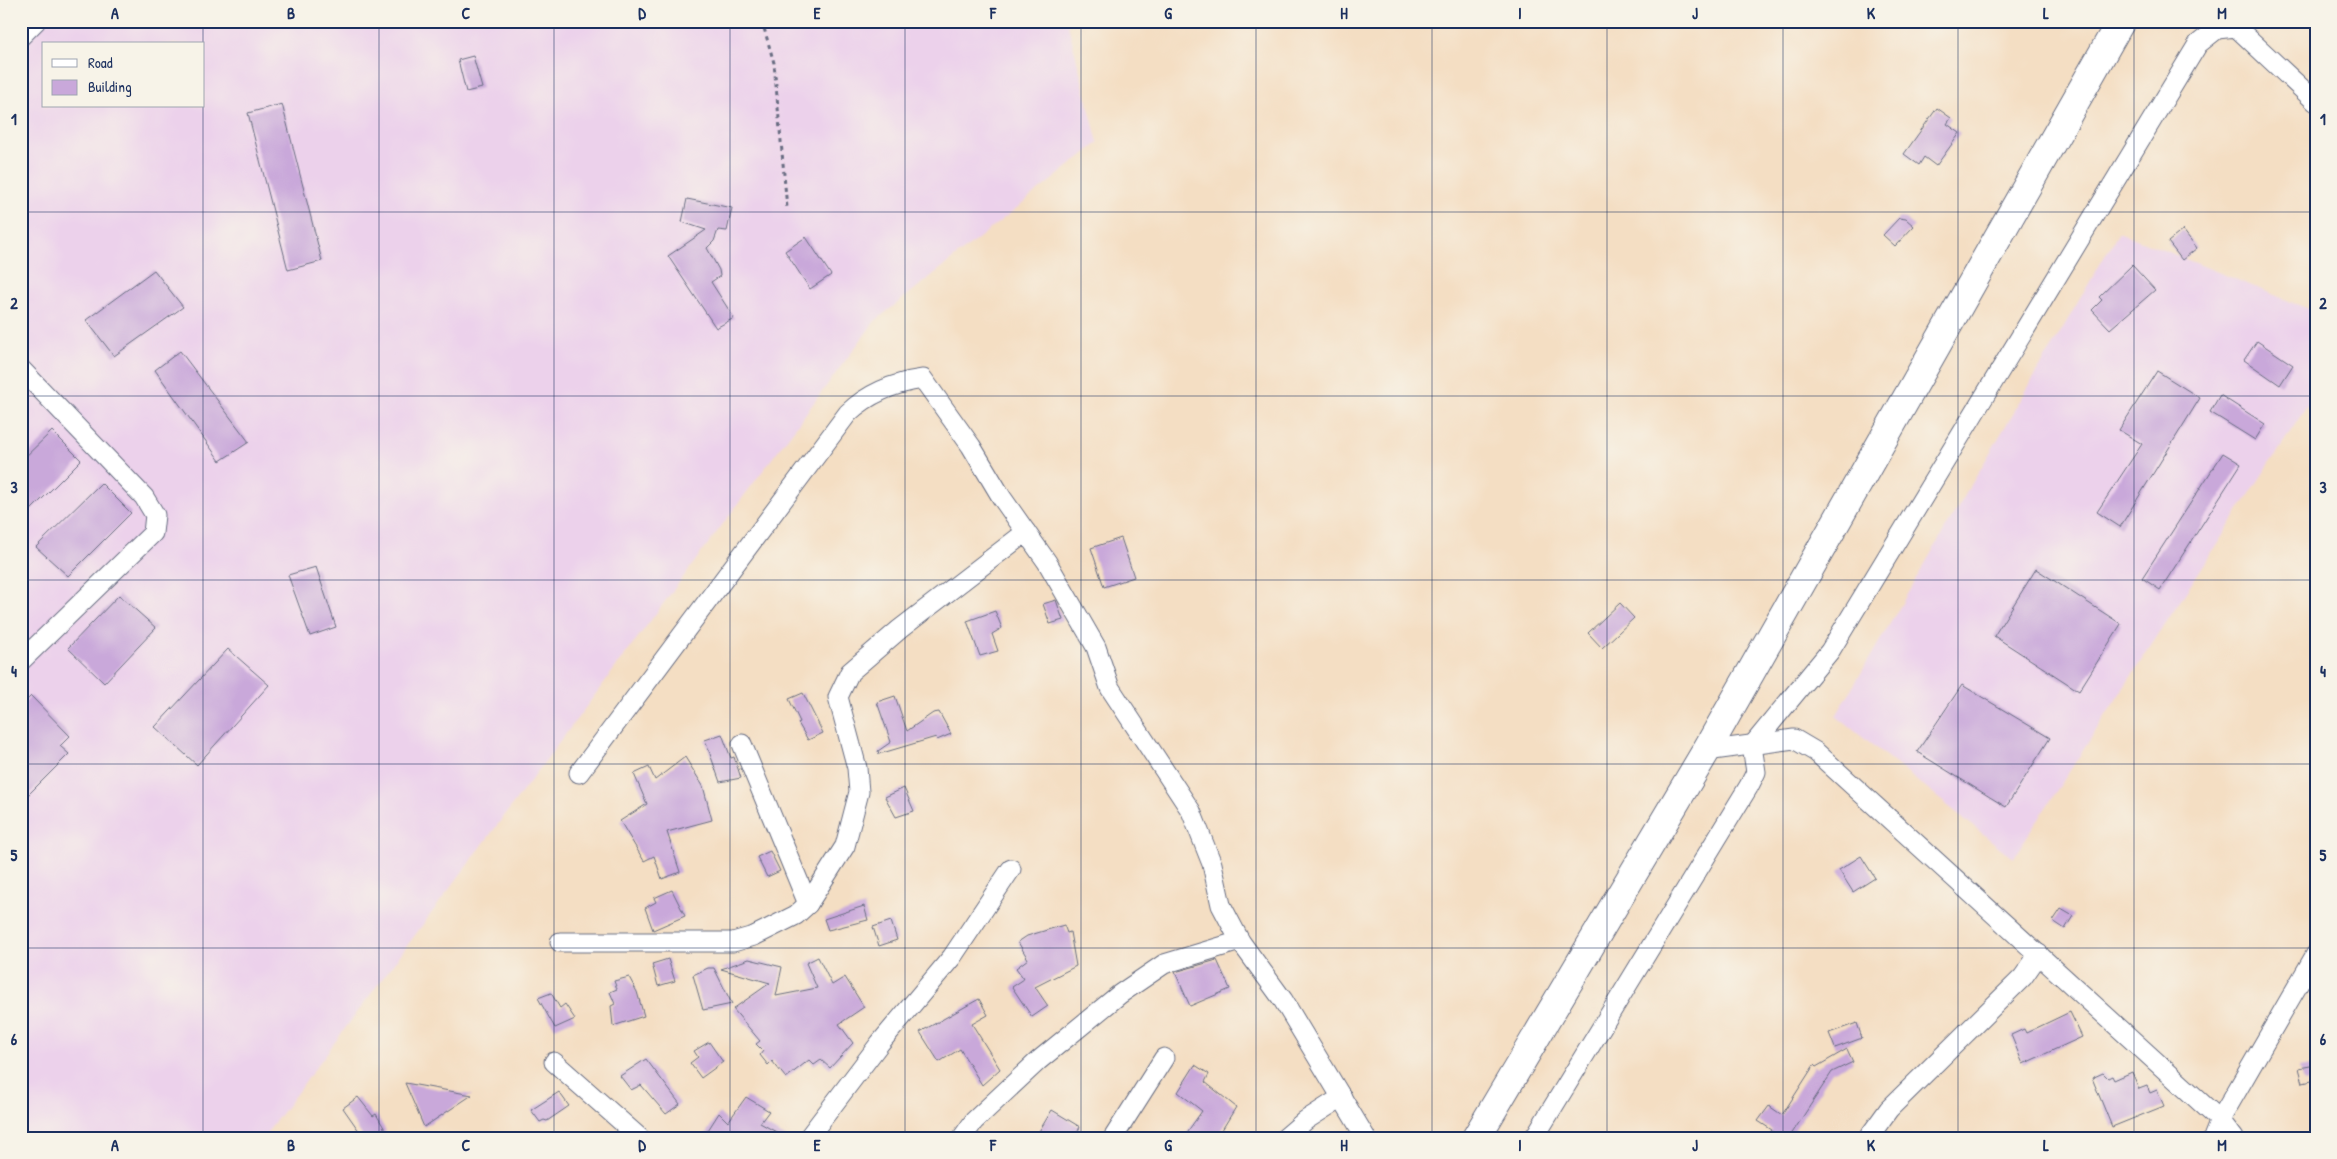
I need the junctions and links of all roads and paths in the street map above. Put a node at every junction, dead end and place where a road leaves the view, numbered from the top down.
1 (36, 21) edge
2 (762, 21) edge
3 (2121, 21) edge
4 (21, 36) edge
5 (2316, 102) edge
6 (787, 208) dead end
7 (21, 369) edge
8 (1026, 532) junction
9 (21, 661) edge
10 (742, 744) dead end
11 (1752, 746) junction
12 (1706, 751) junction
13 (579, 774) dead end
14 (1011, 868) dead end
15 (808, 904) junction
16 (1240, 940) junction
17 (560, 942) dead end
18 (2040, 954) junction
19 (2316, 954) edge
20 (1164, 1058) dead end
21 (554, 1062) dead end
22 (1342, 1097) junction
23 (2220, 1120) junction
24 (640, 1138) edge
25 (808, 1138) edge
26 (962, 1138) edge
27 (1113, 1138) edge
28 (1285, 1138) edge
29 (1366, 1138) edge
30 (1476, 1138) edge
31 (1534, 1138) edge
32 (1868, 1138) edge
33 (2213, 1138) edge
34 (2234, 1138) edge

1 - 4 street
2 - 6 path
3 - 12 highway
5 - 11 street
7 - 9 street
8 - 13 street
8 - 15 street
8 - 16 street
10 - 15 street
11 - 12 street
11 - 18 street
11 - 31 street
12 - 30 highway
14 - 25 street
15 - 17 street
16 - 22 street
16 - 26 street
18 - 23 street
18 - 32 street
19 - 23 street
20 - 27 street
21 - 24 street
22 - 28 street
22 - 29 street
23 - 33 street
23 - 34 street

